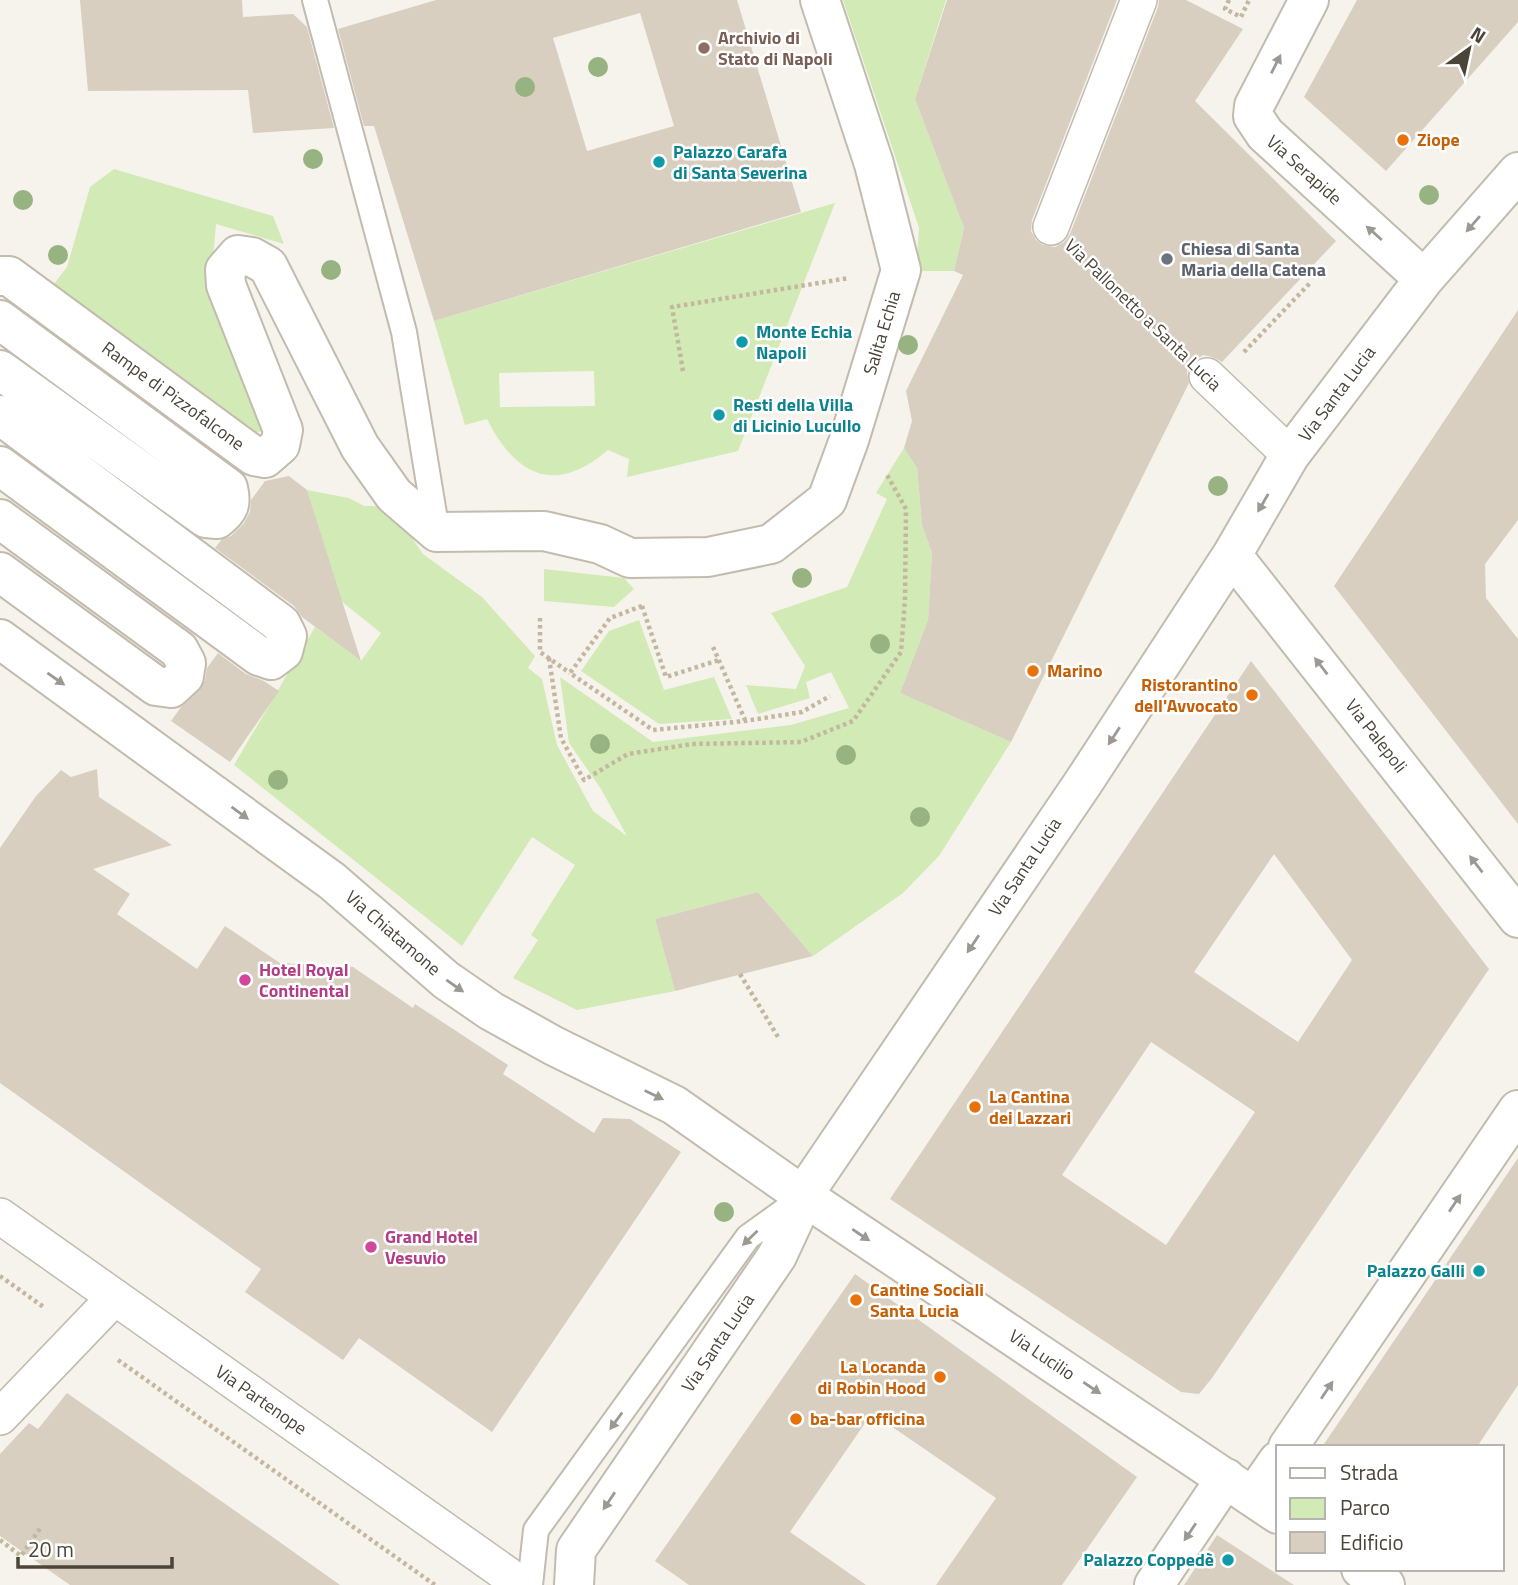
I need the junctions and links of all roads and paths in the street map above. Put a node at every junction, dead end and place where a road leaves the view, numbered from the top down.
1 (315, 0) edge
2 (820, 0) edge
3 (1139, 0) edge
4 (1229, 0) edge
5 (1248, 0) edge
6 (1309, 0) edge
7 (1518, 172) edge
8 (1051, 227) joint
9 (901, 270) junction
10 (0, 276) edge
11 (1424, 279) junction
12 (1311, 282) dead end
13 (0, 320) edge
14 (1259, 337) dead end
15 (0, 370) edge
16 (683, 371) dead end
17 (1207, 376) joint
18 (0, 415) edge
19 (856, 416) junction
20 (1290, 456) junction
21 (0, 466) edge
22 (0, 519) edge
23 (437, 531) junction
24 (1232, 555) junction
25 (0, 572) edge
26 (654, 601) dead end
27 (642, 606) junction
28 (540, 618) dead end
29 (0, 639) edge
30 (713, 647) dead end
31 (549, 658) junction
32 (719, 660) junction
33 (570, 673) junction
34 (830, 696) dead end
35 (745, 720) junction
36 (1518, 918) edge
37 (740, 974) dead end
38 (778, 1037) dead end
39 (1518, 1110) edge
40 (804, 1197) junction
41 (0, 1216) edge
42 (0, 1276) edge
43 (115, 1297) junction
44 (80, 1334) junction
45 (0, 1417) edge
46 (1289, 1445) edge
47 (1276, 1464) edge
48 (1252, 1496) edge
49 (41, 1527) dead end
50 (0, 1540) edge
51 (1365, 1571) edge
52 (435, 1585) edge
53 (522, 1585) edge
54 (530, 1585) edge
55 (574, 1585) edge
56 (1154, 1585) edge
57 (1385, 1585) edge

1 - 23 lane
2 - 9 street, Salita Echia
3 - 8 street, Via Pallonetto a Santa Lucia
4 - 5 path
11 -> 6 street, Via Serapide
7 -> 11 street, Via Santa Lucia
8 - 17 path, Via Pallonetto a Santa Lucia
9 - 16 path
9 - 19 street, Salita Echia
10 - 23 street, Rampe di Pizzofalcone
11 - 20 street, Via Santa Lucia
12 - 14 path
13 - 15 street
17 - 20 street, Via Pallonetto a Santa Lucia
18 - 21 street
19 - 23 street, Salita Echia
19 - 31 path
20 -> 24 street, Via Santa Lucia
22 - 25 street
36 -> 24 street, Via Palepoli
24 -> 40 street, Via Santa Lucia
26 - 27 path
27 - 32 path
27 - 33 path
28 - 31 path
29 -> 40 street, Via Chiatamone
30 - 32 path
31 - 33 path
32 - 35 path
33 - 35 path
34 - 35 path
37 - 38 path
46 -> 39 street
40 -> 48 street, Via Lucilio
40 -> 54 lane
40 -> 55 street, Via Santa Lucia
41 - 43 street, Via Partenope
42 - 44 path
43 - 44 street
43 - 53 street, Via Partenope
44 - 45 street
44 - 52 path
47 - 48 street
48 -> 56 street
49 - 50 path
51 - 57 street

